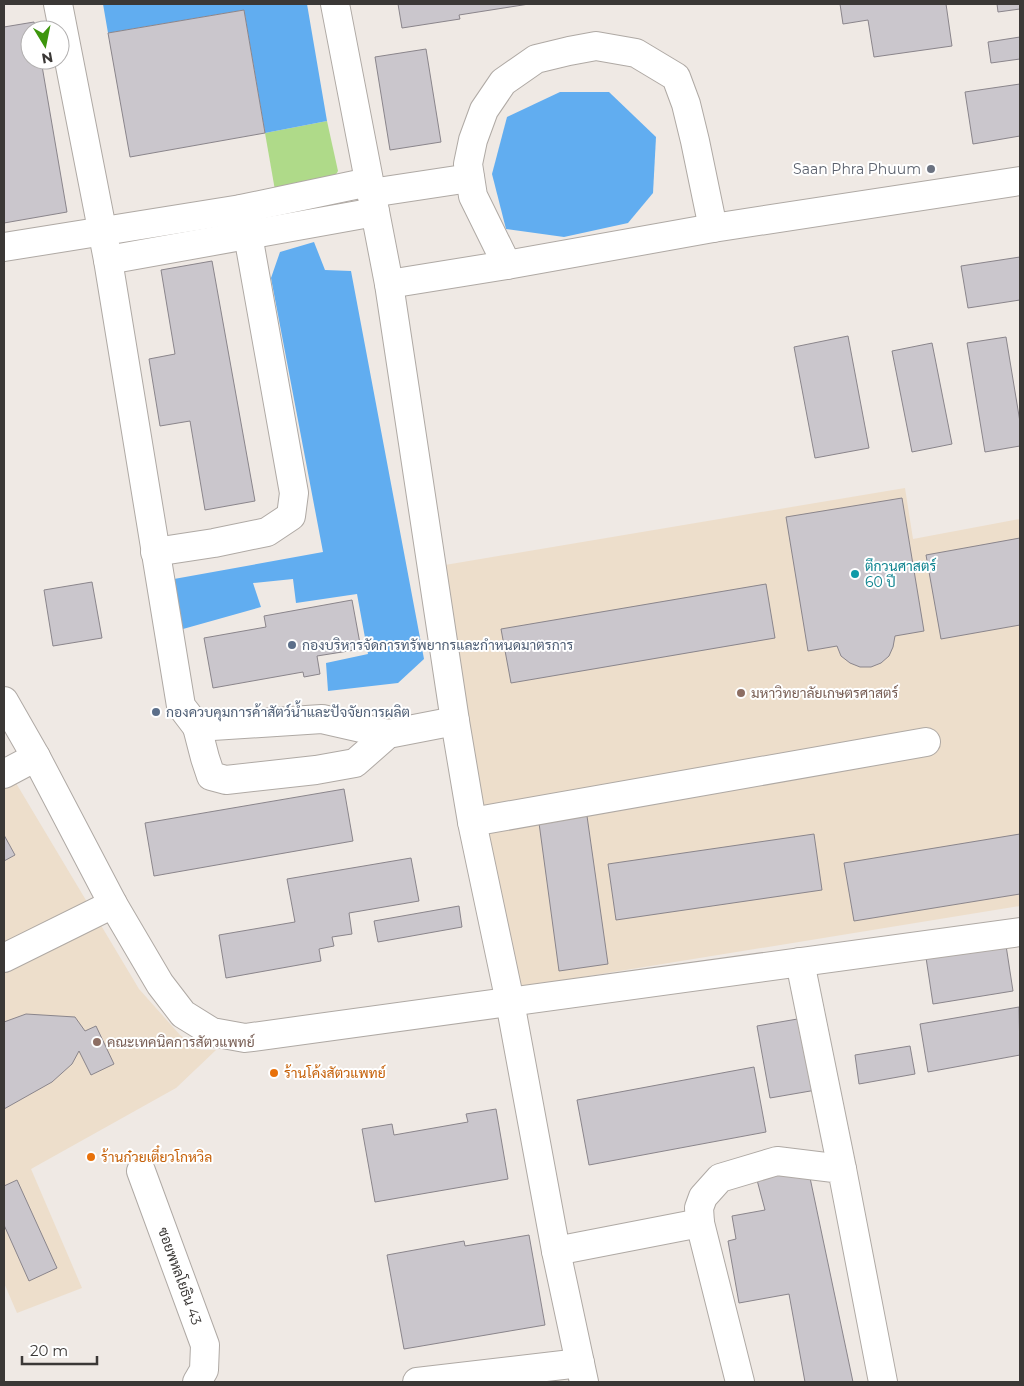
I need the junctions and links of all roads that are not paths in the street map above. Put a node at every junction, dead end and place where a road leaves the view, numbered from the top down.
1 (58, 4) edge
2 (335, 4) edge
3 (470, 178) junction
4 (1020, 180) edge
5 (372, 196) junction
6 (244, 222) junction
7 (713, 228) junction
8 (102, 233) junction
9 (4, 247) edge
10 (108, 260) junction
11 (507, 265) junction
12 (389, 284) junction
13 (155, 552) junction
14 (4, 701) edge
15 (455, 720) junction
16 (197, 727) junction
17 (388, 734) junction
18 (926, 742) dead end
19 (36, 757) junction
20 (4, 774) edge
21 (472, 822) junction
22 (113, 904) junction
23 (1020, 932) edge
24 (4, 958) edge
25 (800, 962) junction
26 (510, 1002) junction
27 (842, 1169) junction
28 (141, 1171) dead end
29 (700, 1223) junction
30 (556, 1252) junction
31 (582, 1372) edge
32 (197, 1382) edge
33 (417, 1382) edge
34 (740, 1382) edge
35 (883, 1382) edge

1 - 8 street
2 - 5 street
3 - 5 street
3 - 7 street
3 - 11 street
4 - 7 street
5 - 6 street
5 - 12 street
6 - 8 street
6 - 10 street
6 - 13 street
7 - 11 street
8 - 9 street
8 - 10 street
10 - 13 street
11 - 12 street
12 - 15 street
13 - 16 street
14 - 19 street
15 - 17 street
15 - 21 street
16 - 17 street
16 - 17 street
18 - 21 street
19 - 20 street
19 - 22 street
21 - 26 street
22 - 24 street
22 - 26 street
23 - 25 street
25 - 26 street
25 - 27 street
26 - 30 street
27 - 29 street
27 - 35 street
28 - 32 street, ซอยพหลโยธิน 43
29 - 30 street
29 - 34 street
30 - 31 street
31 - 33 street

